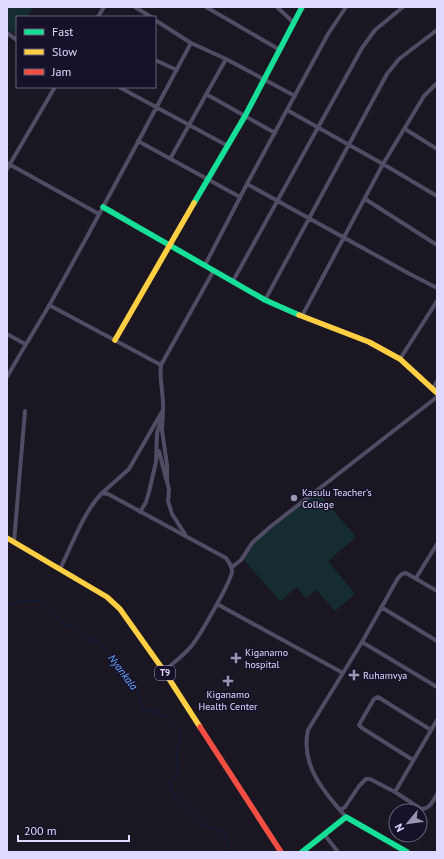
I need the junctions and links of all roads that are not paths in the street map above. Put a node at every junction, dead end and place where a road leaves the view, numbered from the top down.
1 (104, 7) edge
2 (135, 7) edge
3 (206, 7) edge
4 (278, 7) edge
5 (302, 7) edge
6 (346, 7) edge
7 (403, 7) edge
8 (99, 16) edge
9 (149, 16) edge
10 (156, 21) edge
11 (294, 23) junction
12 (437, 30) edge
13 (7, 34) edge
14 (16, 39) edge
15 (191, 43) junction
16 (280, 50) junction
17 (226, 59) junction
18 (156, 60) edge
19 (177, 70) junction
20 (264, 79) junction
21 (437, 83) edge
22 (54, 88) edge
23 (121, 88) edge
24 (206, 94) junction
25 (295, 96) junction
26 (156, 107) junction
27 (287, 110) junction
28 (245, 116) junction
29 (189, 125) junction
30 (319, 127) junction
31 (404, 129) junction
32 (275, 133) junction
33 (138, 141) junction
34 (349, 145) junction
35 (228, 146) junction
36 (437, 148) edge
37 (170, 159) junction
38 (9, 164) edge
39 (383, 164) junction
40 (7, 169) edge
41 (209, 180) junction
42 (247, 184) junction
43 (437, 196) edge
44 (240, 197) junction
45 (364, 199) junction
46 (278, 202) junction
47 (103, 207) junction
48 (99, 214) junction
49 (310, 218) junction
50 (344, 237) junction
51 (171, 245) junction
52 (437, 245) edge
53 (205, 265) junction
54 (214, 270) junction
55 (233, 281) junction
56 (437, 288) edge
57 (265, 300) junction
58 (437, 300) edge
59 (49, 305) junction
60 (302, 316) junction
61 (7, 334) edge
62 (115, 340) junction
63 (25, 344) junction
64 (400, 359) junction
65 (161, 365) junction
66 (7, 377) edge
67 (437, 381) edge
68 (435, 391) edge
69 (437, 397) edge
70 (163, 410) junction
71 (25, 411) dead end
72 (163, 415) junction
73 (157, 447) junction
74 (167, 481) junction
75 (102, 493) junction
76 (140, 512) junction
77 (7, 538) edge
78 (188, 538) junction
79 (14, 542) junction
80 (437, 544) edge
81 (232, 567) junction
82 (60, 569) junction
83 (416, 578) junction
84 (437, 592) edge
85 (217, 604) junction
86 (381, 607) junction
87 (437, 641) edge
88 (362, 642) junction
89 (164, 671) junction
90 (343, 673) junction
91 (437, 687) edge
92 (437, 720) edge
93 (431, 730) junction
94 (413, 760) junction
95 (395, 792) junction
96 (437, 794) edge
97 (340, 810) junction
98 (346, 817) junction
99 (324, 834) junction
100 (281, 852) edge
101 (302, 852) edge
102 (338, 852) edge
103 (407, 852) edge

1 - 8 street
2 - 9 street
3 - 16 street
4 - 11 street
5 - 11 main road
6 - 25 street
7 - 30 street
10 - 15 street
11 - 16 main road
12 - 34 street
13 - 14 street
15 - 17 street
15 - 19 street
16 - 20 main road
17 - 20 street
17 - 24 street
18 - 19 street
19 - 26 street
20 - 25 street
20 - 28 main road
21 - 31 street
22 - 38 street
23 - 26 street
24 - 28 street
24 - 29 street
25 - 27 street
26 - 29 street
26 - 33 street
27 - 30 street
27 - 32 street
28 - 32 street
28 - 35 main road
29 - 35 street
29 - 37 street
30 - 34 street
30 - 46 street
31 - 36 street
31 - 39 street
32 - 42 street
33 - 37 street
33 - 47 street
34 - 39 street
34 - 49 street
35 - 41 main road
37 - 41 street
38 - 40 street
38 - 48 street
39 - 43 street
39 - 45 street
41 - 44 street
41 - 51 main road
42 - 44 street
42 - 46 street
44 - 53 street
45 - 50 street
45 - 52 street
46 - 49 street
46 - 55 street
47 - 48 street
47 - 51 main road
48 - 59 street
49 - 50 street
49 - 57 street
50 - 56 street
50 - 60 street
51 - 53 main road
51 - 62 main road
53 - 54 main road
54 - 55 main road
54 - 65 street
55 - 57 main road
57 - 60 main road
58 - 64 street
59 - 62 street
59 - 63 street
60 - 64 main road
61 - 63 street
62 - 65 street
63 - 66 street
64 - 68 main road
65 - 70 street
67 - 68 street
69 - 81 street
70 - 72 street
70 - 75 street
71 - 79 street
72 - 73 street
72 - 74 street
73 - 74 street
73 - 76 street
74 - 78 street
75 - 76 street
75 - 82 street
76 - 78 street
77 - 79 main road, T9
78 - 81 street
79 - 82 main road, T9
80 - 83 street
81 - 85 street
82 - 89 main road, T9
83 - 84 street
83 - 86 street
85 - 89 street
85 - 90 street
86 - 87 street
86 - 88 street
88 - 90 street
88 - 91 street
89 - 100 main road, T9
90 - 97 street
92 - 93 street
93 - 94 street
93 - 94 street
94 - 95 street
95 - 96 street
95 - 97 street
97 - 98 street
98 - 99 main road
98 - 103 main road
99 - 101 main road
99 - 102 street

